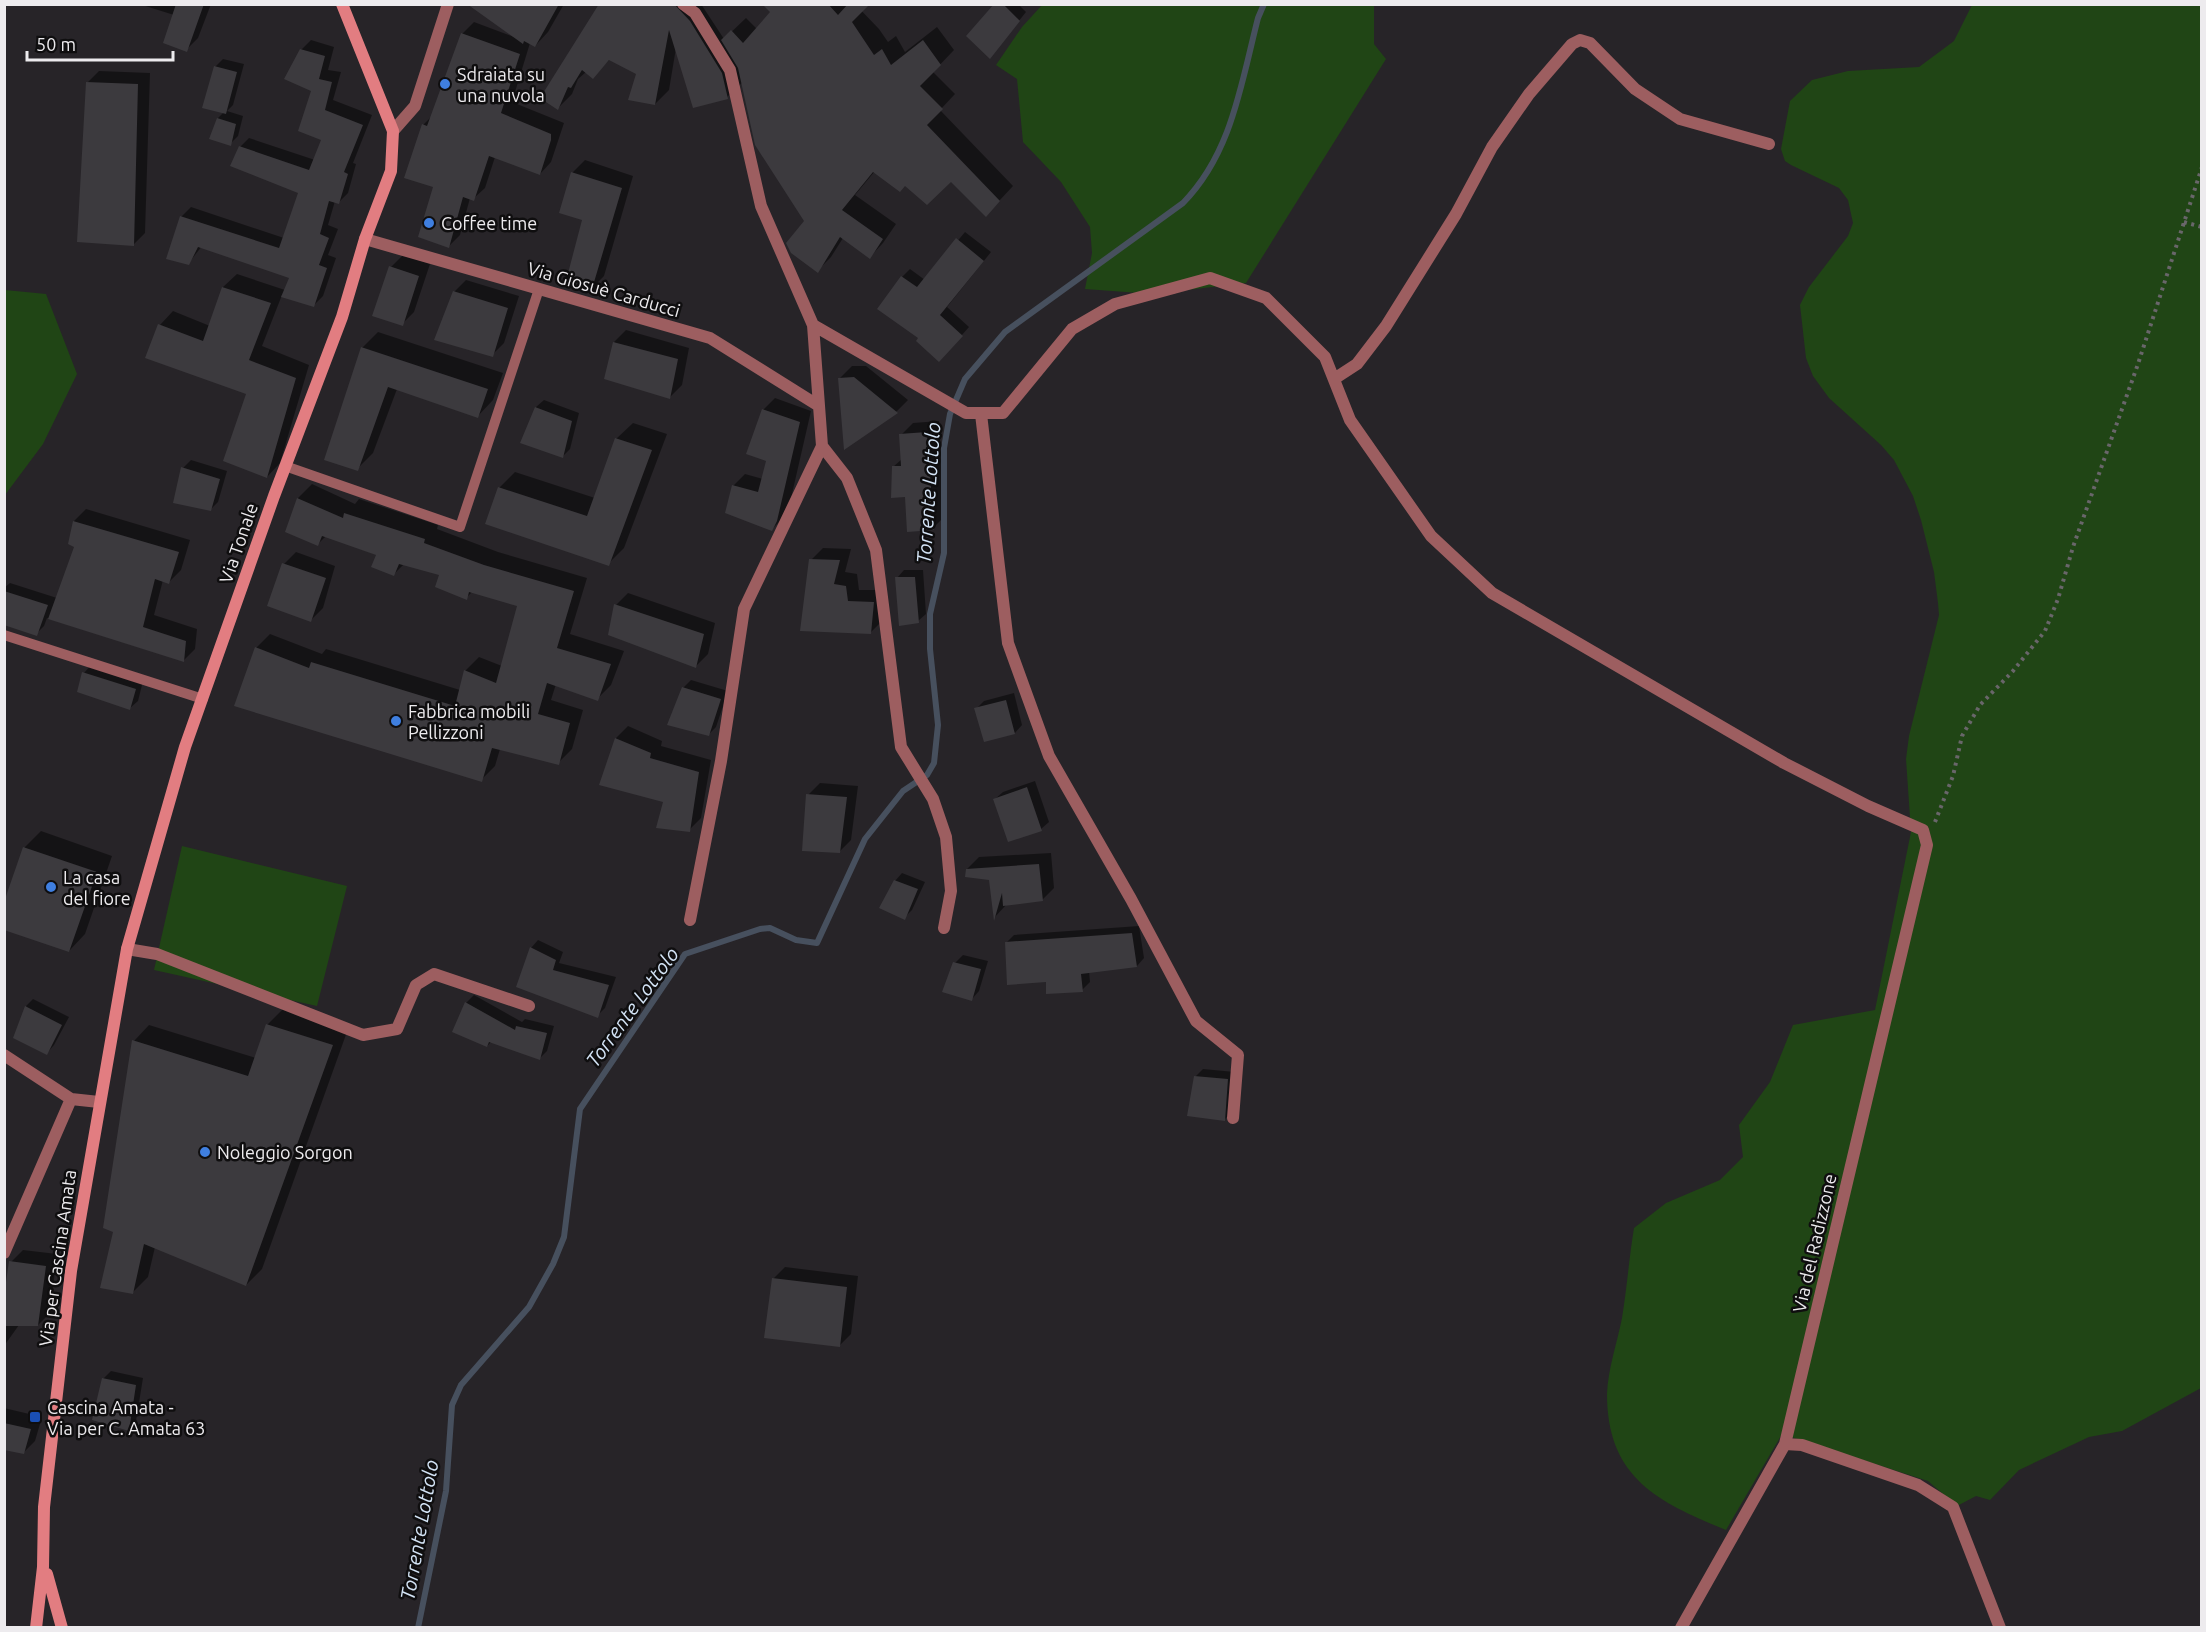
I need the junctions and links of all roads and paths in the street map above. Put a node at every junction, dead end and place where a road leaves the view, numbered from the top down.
1 (342, 4) edge
2 (448, 4) edge
3 (683, 4) edge
4 (393, 131) junction
5 (1769, 144) dead end
6 (2202, 167) edge
7 (2184, 222) junction
8 (2202, 227) edge
9 (365, 239) junction
10 (539, 289) junction
11 (813, 325) junction
12 (1334, 380) junction
13 (819, 406) junction
14 (981, 414) junction
15 (822, 446) junction
16 (285, 465) junction
17 (4, 635) edge
18 (203, 699) junction
19 (1927, 845) junction
20 (690, 920) dead end
21 (944, 928) dead end
22 (128, 949) junction
23 (122, 970) joint
24 (529, 1006) dead end
25 (4, 1055) edge
26 (71, 1099) junction
27 (99, 1102) junction
28 (1233, 1118) dead end
29 (4, 1253) edge
30 (1785, 1444) junction
31 (44, 1552) junction
32 (36, 1628) edge
33 (63, 1628) edge
34 (1681, 1628) edge
35 (2000, 1628) edge

1 - 4 street
2 - 4 street
3 - 11 street
4 - 9 street, Via Tonale
5 - 12 street
6 - 7 path
7 - 8 path
7 - 19 path
9 - 10 street, Via Giosuè Carducci
9 - 16 street, Via Tonale
10 - 13 street, Via Giosuè Carducci
10 - 16 lane
11 - 13 street
11 - 14 street
12 - 14 street
12 - 19 street
13 - 15 street
14 - 28 street
15 - 20 street
15 - 21 street
16 - 18 street, Via Tonale
17 - 18 lane
18 - 22 street, Via Tonale
19 - 30 street, Via del Radizzone
22 - 23 street, Via Tonale
22 - 24 street
23 - 27 street, Via per Cascina Amata
25 - 26 street
26 - 27 street
26 - 29 street
27 - 31 street, Via per Cascina Amata
30 - 34 street, Via del Radizzone
30 - 35 street
31 - 32 street, Via per Cascina Amata
31 - 33 street, Via per Cascina Amata

